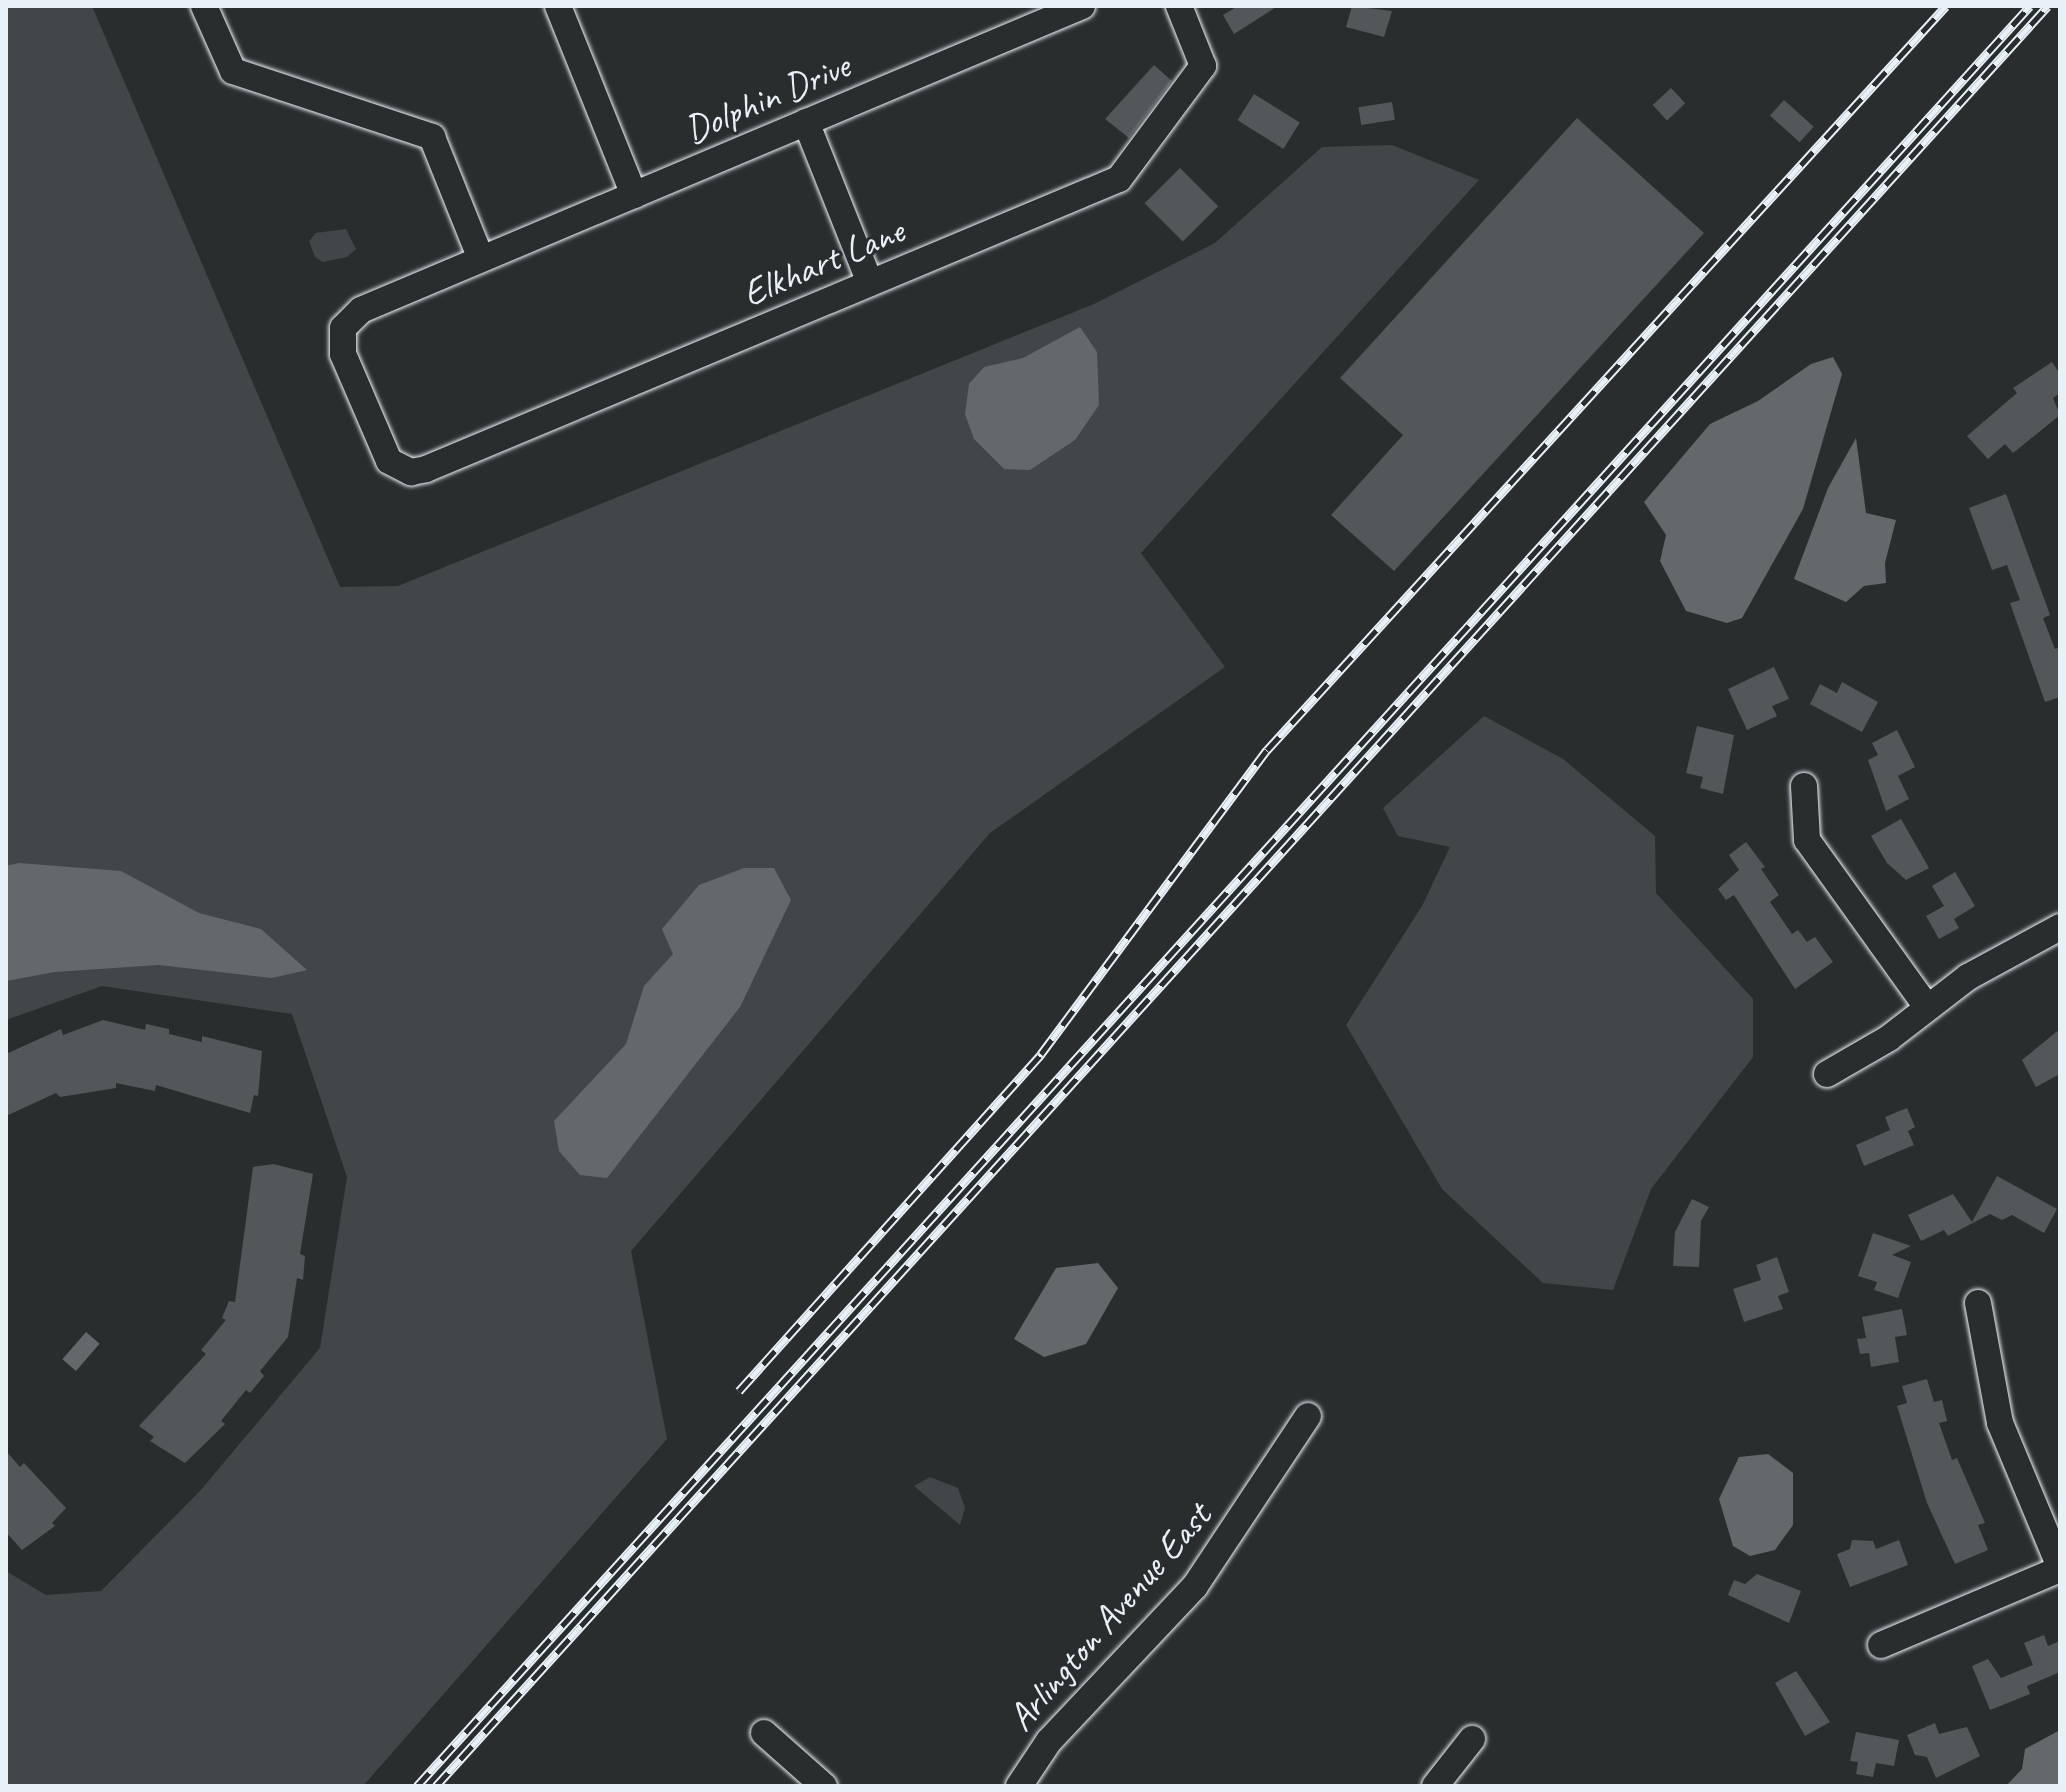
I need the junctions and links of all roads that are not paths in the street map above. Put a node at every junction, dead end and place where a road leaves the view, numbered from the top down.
1 (204, 6) edge
2 (558, 6) edge
3 (1082, 6) edge
4 (1179, 6) edge
5 (806, 122) junction
6 (634, 195) junction
7 (481, 259) junction
8 (870, 283) junction
9 (426, 469) joint
10 (1804, 786) dead end
11 (2060, 927) edge
12 (1927, 1007) junction
13 (1827, 1074) dead end
14 (1978, 1303) dead end
15 (1308, 1416) dead end
16 (2060, 1568) edge
17 (1881, 1645) dead end
18 (764, 1733) dead end
19 (1472, 1739) dead end
20 (824, 1786) edge
21 (1019, 1786) edge
22 (1435, 1786) edge

1 - 7 street
2 - 6 street
3 - 5 street, Dolphin Drive
4 - 8 street, Elkhart Lane
5 - 6 street, Dolphin Drive
5 - 8 street
6 - 7 street, Dolphin Drive
7 - 9 street, Dolphin Drive
8 - 9 street, Elkhart Lane
10 - 12 street
11 - 12 street
12 - 13 street
14 - 16 street
15 - 21 street, Arlington Avenue East
16 - 17 street
18 - 20 street
19 - 22 street

